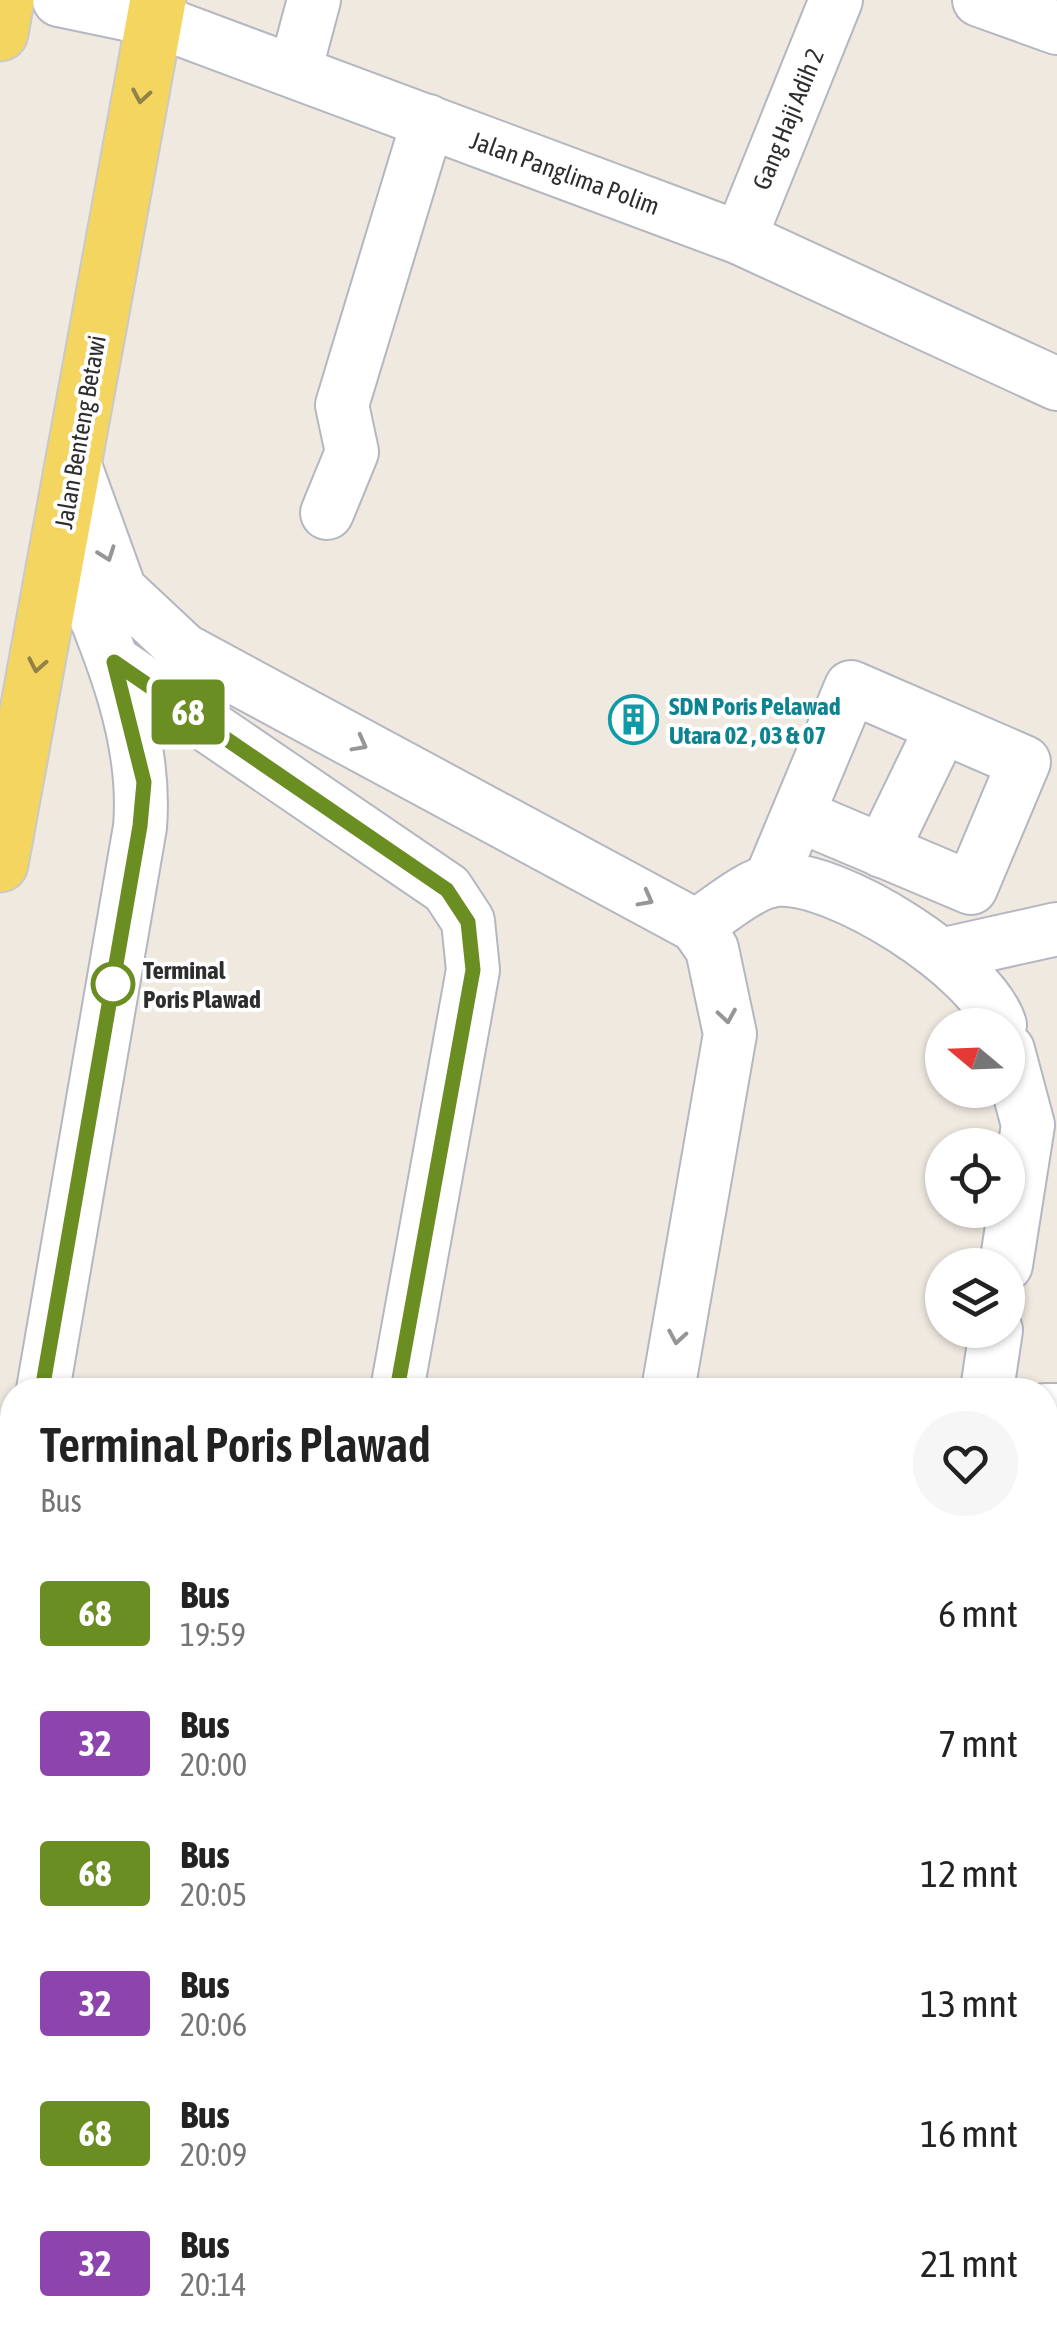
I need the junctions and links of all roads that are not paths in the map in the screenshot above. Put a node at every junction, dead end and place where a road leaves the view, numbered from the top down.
1 (6, 0) edge
2 (314, 0) edge
3 (836, 0) edge
4 (980, 0) edge
5 (120, 8) edge
6 (1057, 28) edge
7 (0, 34) edge
8 (295, 72) junction
9 (428, 121) junction
10 (740, 238) junction
11 (1057, 384) edge
12 (74, 462) junction
13 (327, 513) dead end
14 (62, 535) junction
15 (114, 662) junction
16 (942, 727) junction
17 (798, 814) junction
18 (882, 851) junction
19 (0, 864) edge
20 (770, 881) junction
21 (696, 926) junction
22 (1057, 928) edge
23 (945, 954) junction
24 (987, 1008) edge
25 (1023, 1108) edge
26 (1009, 1248) edge
27 (993, 1348) edge
28 (44, 1378) edge
29 (399, 1378) edge
30 (670, 1378) edge
31 (989, 1378) edge

1 - 7 main road
2 - 8 street
3 - 10 street, Gang Haji Adih 2
4 - 6 street
5 - 8 street, Jalan Panglima Polim
5 -> 12 main road, Jalan Benteng Betawi
8 - 9 street, Jalan Panglima Polim
9 - 10 street, Jalan Panglima Polim
9 - 13 street
10 - 11 street, Jalan Panglima Polim
12 - 14 main road, Jalan Benteng Betawi
12 -> 21 street
14 - 15 street
14 -> 19 main road, Jalan Benteng Betawi
15 - 28 street
15 - 29 street
16 - 17 street
16 - 18 street
16 - 18 street
17 - 18 street
17 - 20 street
20 - 21 street
20 - 23 street
21 -> 30 street
22 - 23 street
23 - 24 street
25 - 26 street
27 - 31 street

